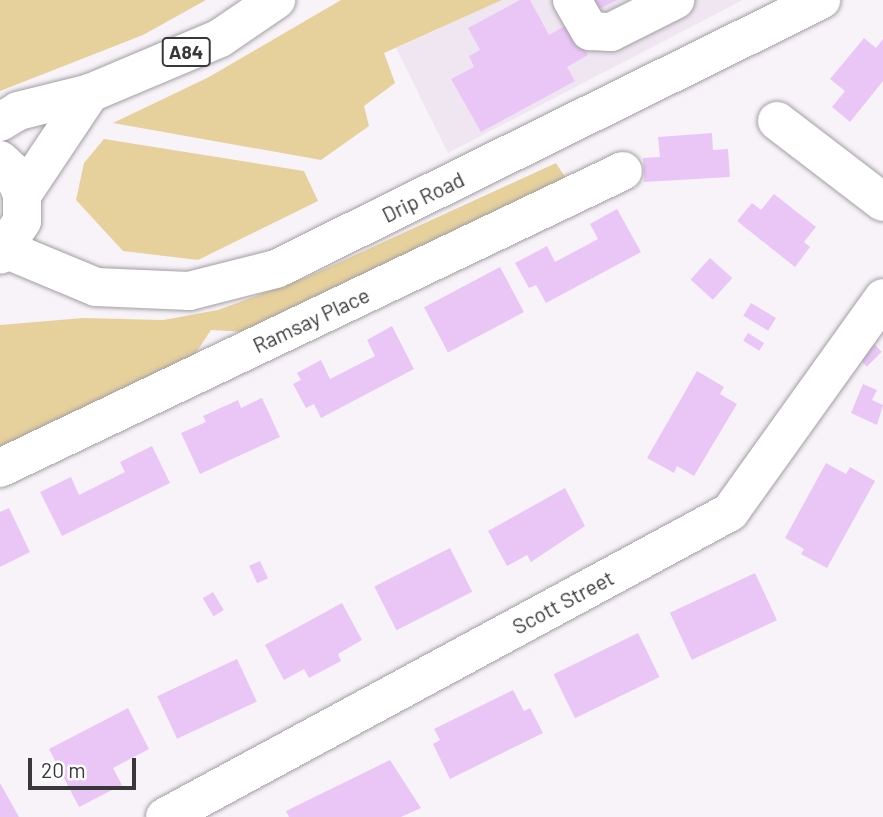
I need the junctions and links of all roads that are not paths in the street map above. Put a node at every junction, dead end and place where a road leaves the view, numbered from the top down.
1 (276, 0) edge
2 (572, 0) edge
3 (675, 0) edge
4 (821, 0) edge
5 (90, 93) junction
6 (777, 121) dead end
7 (0, 122) edge
8 (0, 160) edge
9 (623, 171) dead end
10 (22, 195) junction
11 (883, 202) edge
12 (4, 252) edge
13 (883, 298) edge
14 (0, 468) edge
15 (166, 817) edge

1 - 5 street, A84
2 - 3 street
4 - 12 street, Drip Road
5 - 7 street, A84
5 - 10 street
6 - 11 street
8 - 10 street
9 - 14 street, Ramsay Place
10 - 12 street
13 - 15 street, Scott Street

